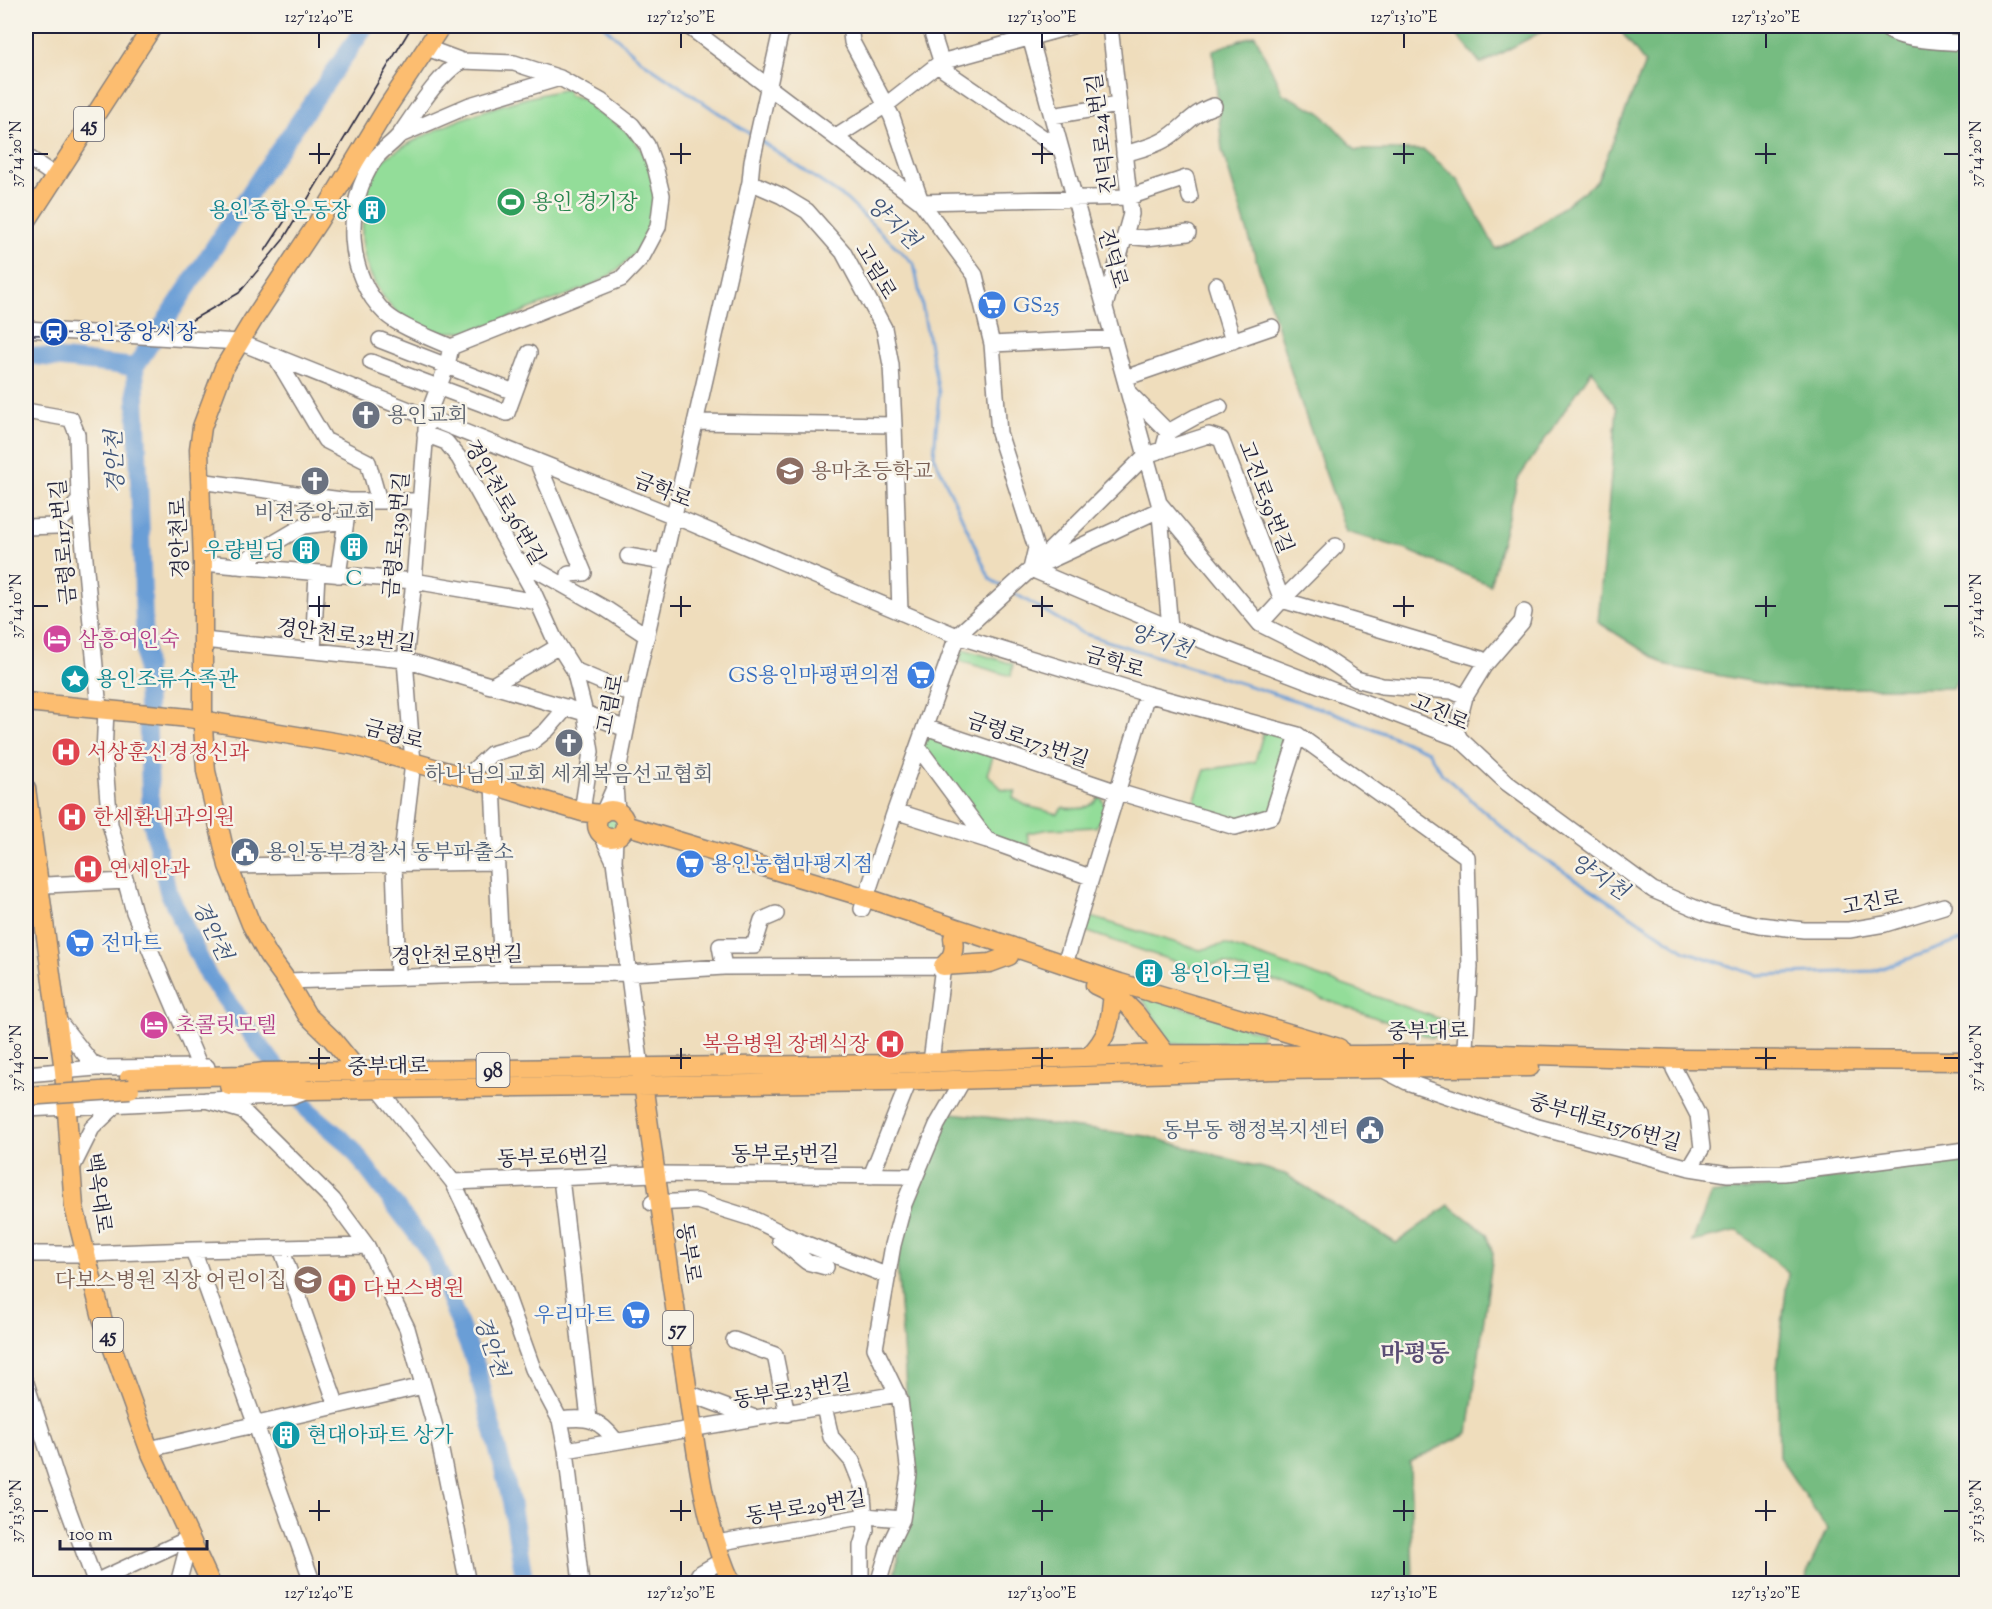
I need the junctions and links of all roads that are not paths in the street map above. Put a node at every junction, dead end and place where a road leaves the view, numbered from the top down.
1 (153, 26) edge
2 (441, 26) edge
3 (688, 26) edge
4 (782, 26) edge
5 (850, 26) edge
6 (930, 26) edge
7 (1072, 26) edge
8 (1110, 26) edge
9 (1883, 26) edge
10 (1028, 31) edge
11 (1966, 40) edge
12 (427, 48) junction
13 (462, 61) junction
14 (941, 62) junction
15 (560, 78) junction
16 (769, 88) junction
17 (885, 105) junction
18 (1118, 105) junction
19 (1214, 106) dead end
20 (1052, 116) junction
21 (400, 135) junction
22 (836, 137) junction
23 (1061, 150) junction
24 (1124, 154) junction
25 (26, 156) edge
26 (55, 176) junction
27 (750, 182) junction
28 (1074, 197) junction
29 (1129, 197) junction
30 (1190, 197) dead end
31 (921, 202) junction
32 (26, 222) edge
33 (1188, 233) dead end
34 (1125, 236) junction
35 (1216, 285) dead end
36 (1105, 306) junction
37 (1272, 327) dead end
38 (26, 329) edge
39 (1114, 338) junction
40 (380, 339) dead end
41 (1233, 341) junction
42 (232, 342) junction
43 (992, 344) junction
44 (451, 347) junction
45 (529, 353) dead end
46 (277, 359) junction
47 (371, 362) dead end
48 (447, 365) junction
49 (1127, 385) junction
50 (438, 388) junction
51 (514, 392) junction
52 (1221, 407) dead end
53 (26, 411) edge
54 (427, 417) junction
55 (695, 422) junction
56 (894, 426) junction
57 (1168, 432) junction
58 (425, 434) junction
59 (1163, 450) junction
60 (1146, 455) junction
61 (537, 461) junction
62 (199, 481) junction
63 (79, 501) junction
64 (349, 501) junction
65 (379, 501) junction
66 (419, 501) junction
67 (1160, 506) junction
68 (674, 516) junction
69 (346, 521) junction
70 (26, 527) edge
71 (1336, 546) dead end
72 (513, 556) junction
73 (628, 556) dead end
74 (664, 562) junction
75 (203, 563) junction
76 (235, 566) junction
77 (1028, 571) junction
78 (317, 573) junction
79 (576, 574) dead end
80 (338, 575) junction
81 (414, 581) junction
82 (1282, 600) junction
83 (538, 602) junction
84 (900, 612) junction
85 (1524, 612) dead end
86 (651, 618) junction
87 (622, 620) junction
88 (1260, 624) junction
89 (1170, 628) junction
90 (962, 632) junction
91 (647, 636) junction
92 (203, 640) junction
93 (559, 646) junction
94 (313, 651) junction
95 (405, 660) junction
96 (1485, 666) junction
97 (574, 670) junction
98 (487, 685) junction
99 (1147, 694) junction
100 (633, 695) junction
101 (1465, 697) junction
102 (26, 702) edge
103 (567, 708) junction
104 (103, 709) junction
105 (585, 713) junction
106 (196, 719) junction
107 (925, 727) junction
108 (626, 729) junction
109 (1298, 735) junction
110 (1460, 739) junction
111 (918, 747) junction
112 (413, 763) junction
113 (466, 777) junction
114 (492, 785) junction
115 (26, 788) edge
116 (1118, 792) junction
117 (895, 811) junction
118 (582, 812) junction
119 (27, 824) edge
120 (610, 825) junction
121 (987, 840) junction
122 (496, 861) junction
123 (394, 864) junction
124 (228, 866) junction
125 (1090, 877) junction
126 (126, 881) junction
127 (32, 887) edge
128 (865, 904) junction
129 (1944, 906) dead end
130 (776, 914) dead end
131 (952, 938) junction
132 (1009, 956) junction
133 (1065, 964) junction
134 (724, 966) junction
135 (943, 966) junction
136 (629, 973) junction
137 (502, 974) junction
138 (398, 977) junction
139 (287, 981) junction
140 (1108, 991) junction
141 (57, 1019) junction
142 (1166, 1054) junction
143 (1364, 1055) junction
144 (1089, 1056) junction
145 (1464, 1059) junction
146 (1966, 1061) edge
147 (931, 1062) junction
148 (1439, 1066) junction
149 (104, 1068) junction
150 (1378, 1068) junction
151 (1674, 1069) junction
152 (64, 1071) junction
153 (1180, 1072) junction
154 (1966, 1072) edge
155 (26, 1074) edge
156 (354, 1077) junction
157 (643, 1077) junction
158 (222, 1079) junction
159 (963, 1080) junction
160 (909, 1082) junction
161 (129, 1083) junction
162 (26, 1087) edge
163 (378, 1088) junction
164 (1440, 1092) junction
165 (26, 1096) edge
166 (206, 1100) junction
167 (116, 1105) junction
168 (68, 1107) junction
169 (26, 1109) edge
170 (1966, 1150) edge
171 (72, 1168) junction
172 (1690, 1168) junction
173 (655, 1174) junction
174 (871, 1176) junction
175 (915, 1176) junction
176 (561, 1178) junction
177 (453, 1182) junction
178 (655, 1203) junction
179 (751, 1218) junction
180 (367, 1246) junction
181 (281, 1248) junction
182 (193, 1250) junction
183 (26, 1254) edge
184 (86, 1254) junction
185 (826, 1267) dead end
186 (888, 1276) junction
187 (734, 1340) dead end
188 (26, 1383) edge
189 (423, 1386) junction
190 (688, 1394) junction
191 (898, 1394) junction
192 (337, 1406) junction
193 (824, 1407) junction
194 (787, 1414) junction
195 (589, 1419) junction
196 (757, 1419) junction
197 (560, 1420) junction
198 (255, 1425) junction
199 (693, 1428) junction
200 (616, 1441) junction
201 (149, 1449) junction
202 (566, 1450) junction
203 (865, 1516) junction
204 (902, 1519) junction
205 (190, 1538) junction
206 (717, 1543) junction
207 (721, 1561) junction
208 (178, 1584) edge
209 (211, 1584) edge
210 (313, 1584) edge
211 (468, 1584) edge
212 (581, 1584) edge
213 (694, 1584) edge
214 (732, 1584) edge
215 (861, 1584) edge
216 (878, 1584) edge

1 - 26 main road, 45
2 - 12 main road, 경안천로
3 - 16 street
4 - 16 street, 고림로
5 - 17 street
6 - 14 street
7 - 10 street
8 - 18 street, 진덕로24번길
9 - 11 street
10 - 14 street
10 - 20 street, 진덕로
12 - 13 street
12 - 42 main road, 경안천로
13 - 15 street
13 - 21 street
14 - 17 street
14 - 23 street
15 - 21 street
15 - 44 street
16 - 22 street
16 - 27 street, 고림로
17 - 22 street
17 - 31 street
18 - 20 street
18 - 24 street, 진덕로24번길
19 - 24 street
20 - 23 street, 진덕로
21 - 44 street
22 - 31 street
23 - 28 street, 진덕로
24 - 29 street, 진덕로24번길
25 - 26 street
26 - 32 main road, 45
27 - 55 street, 고림로
27 - 56 street, 고림로
28 - 29 street
28 - 31 street
28 - 36 street, 진덕로
29 - 30 street
29 - 34 street, 진덕로24번길
31 - 43 street
33 - 34 street
34 - 36 street, 진덕로24번길
35 - 41 street
36 - 39 street, 진덕로
37 - 41 street
38 - 42 street
39 - 43 street
39 - 49 street, 진덕로
40 - 48 street
41 - 49 street
42 - 46 street, 금학로
42 - 62 main road, 경안천로
43 - 77 street
44 - 48 street, 금령로139번길
45 - 51 street
46 - 54 street, 금학로
46 - 65 street
47 - 50 street
48 - 50 street, 금령로139번길
48 - 51 street
49 - 57 street
49 - 60 street, 진덕로
50 - 51 street
50 - 54 street, 금령로139번길
52 - 57 street
53 - 63 street, 금령로117번길
54 - 58 street, 금령로139번길
54 - 61 street, 금학로
55 - 56 street
55 - 68 street, 고림로
56 - 84 street, 고림로
57 - 59 street
58 - 66 street, 금령로139번길
58 - 72 street, 경안천로36번길
59 - 60 street, 고진로59번길
59 - 82 street, 고진로59번길
60 - 67 street, 진덕로
60 - 77 street, 고진로59번길
61 - 68 street, 금학로
61 - 79 street
62 - 64 street
62 - 75 main road, 경안천로
63 - 70 street
63 - 104 street, 금령로117번길
64 - 65 street
64 - 69 street
65 - 66 street
66 - 81 street, 금령로139번길
67 - 77 street
67 - 88 street, 진덕로
67 - 89 street, 진덕로
68 - 74 street, 고림로
68 - 84 street, 금학로
69 - 76 street
69 - 80 street
71 - 82 street
72 - 83 street, 경안천로36번길
72 - 87 street
73 - 74 street
74 - 86 street, 고림로
75 - 76 street, 경안천로36번길
75 - 92 main road, 경안천로
76 - 78 street, 경안천로36번길
77 - 89 street, 고진로
77 - 90 street, 고진로59번길
78 - 80 street, 경안천로36번길
78 - 94 street
80 - 81 street, 경안천로36번길
81 - 83 street, 경안천로36번길
81 - 95 street, 금령로139번길
82 - 88 street
82 - 96 street
83 - 93 street, 경안천로36번길
84 - 90 street, 금학로
85 - 96 street
86 - 87 street
86 - 91 street, 고림로
87 - 91 street
88 - 101 street
89 - 110 street, 고진로
90 - 99 street, 금학로
90 - 107 street
91 - 100 street, 고림로
92 - 94 street, 경안천로32번길
92 - 106 main road, 경안천로
93 - 97 street, 경안천로36번길
93 - 98 street
94 - 95 street, 경안천로32번길
95 - 98 street, 경안천로32번길
95 - 112 street, 금령로139번길
96 - 101 street
97 - 100 street
97 - 105 street, 경안천로36번길
98 - 103 street, 경안천로32번길
99 - 109 street, 금학로
99 - 116 street
100 - 108 street, 고림로
101 - 110 street
102 - 104 main road
103 - 105 street, 경안천로32번길
103 - 113 street
104 - 106 main road, 금령로
104 - 126 street
105 - 108 street, 경안천로32번길
105 - 118 street, 경안천로36번길
106 - 112 main road, 금령로
106 - 124 main road, 경안천로
107 - 111 street
107 - 116 street, 금령로173번길
108 - 120 street, 고림로
109 - 116 street, 금령로173번길
109 - 145 street, 금학로
110 - 129 street, 고진로
111 - 117 street
111 - 121 street
112 - 113 main road, 금령로
112 - 123 street, 금령로139번길
113 - 114 main road, 금령로
114 - 118 main road, 금령로
114 - 122 street
115 - 119 main road, 백옥대로 / 45
116 - 125 street
117 - 121 street
117 - 128 street
118 - 120 main road, 금령로
119 - 127 main road, 백옥대로 / 45
120 - 128 main road, 금령로
120 - 136 street, 고림로
121 - 125 street
122 - 123 street
122 - 137 street
123 - 124 street
123 - 138 street
124 - 139 main road, 경안천로
125 - 133 street
126 - 127 street
126 - 158 street
127 - 141 main road, 백옥대로 / 45
128 - 131 main road
128 - 133 main road
130 - 134 street
131 - 132 main road
131 - 135 main road
132 - 135 main road
132 - 140 main road
133 - 143 main road
134 - 135 street, 경안천로8번길
134 - 136 street, 경안천로8번길
135 - 147 street
136 - 137 street, 경안천로8번길
136 - 157 street, 고림로
137 - 138 street, 경안천로8번길
138 - 139 street, 경안천로8번길
139 - 156 main road, 경안천로
140 - 142 main road
140 - 144 main road
141 - 149 street
141 - 152 main road, 백옥대로 / 45
142 - 143 main road, 중부대로
142 - 144 main road, 중부대로
142 - 153 main road
143 - 145 main road, 중부대로
144 - 147 main road, 중부대로
145 - 146 main road, 중부대로
145 - 148 main road, 중부대로
145 - 151 main road, 중부대로
147 - 157 main road, 중부대로
148 - 150 main road, 중부대로
148 - 164 street
149 - 152 street
149 - 158 street
150 - 153 main road, 중부대로
150 - 164 street, 중부대로1576번길
151 - 154 main road, 중부대로
151 - 172 street, 중부대로1576번길
152 - 155 street
152 - 168 main road, 백옥대로 / 45
153 - 159 main road, 중부대로
156 - 157 main road, 중부대로 / 98
156 - 158 main road, 중부대로 / 98
156 - 158 main road, 중부대로 / 98
156 - 163 main road, 중부대로 / 98
157 - 160 main road, 중부대로
157 - 163 main road, 중부대로 / 98
157 - 173 main road, 동부로 / 57
158 - 161 main road, 중부대로 / 98
158 - 166 street
159 - 160 main road, 중부대로
159 - 175 street
160 - 174 street
161 - 162 main road, 중부대로 / 98
161 - 165 main road, 중부대로 / 98, bridge
163 - 177 street
164 - 172 street, 중부대로1576번길
166 - 167 street
166 - 180 street
167 - 168 street
167 - 171 street
168 - 169 street
168 - 171 main road, 백옥대로 / 45
170 - 172 street
171 - 184 main road, 백옥대로 / 45
173 - 174 street, 동부로5번길
173 - 176 street, 동부로6번길
173 - 178 main road, 동부로 / 57
174 - 175 street, 동부로5번길
175 - 186 street
176 - 177 street, 동부로6번길
176 - 195 street
177 - 197 street
178 - 179 street
178 - 190 main road, 동부로 / 57
179 - 185 street
179 - 186 street
180 - 181 street
180 - 189 street
181 - 182 street
181 - 192 street
182 - 184 street
182 - 198 street
183 - 184 street
184 - 201 main road, 백옥대로 / 45
186 - 191 street
187 - 194 street
188 - 205 street
189 - 192 street
189 - 211 street
190 - 196 street
190 - 199 main road, 동부로 / 57
191 - 193 street, 동부로23번길
191 - 204 street
192 - 198 street
193 - 194 street, 동부로23번길
193 - 203 street
194 - 196 street, 동부로23번길
195 - 197 street
195 - 200 street
196 - 199 street, 동부로23번길
197 - 202 street
198 - 201 street
198 - 210 street
199 - 200 street, 동부로23번길
199 - 206 main road, 동부로 / 57
200 - 202 street, 동부로23번길
201 - 205 main road, 백옥대로 / 45
202 - 212 street
203 - 204 street, 동부로29번길
203 - 206 street, 동부로29번길
203 - 215 street
204 - 216 street
205 - 208 street
205 - 209 main road, 백옥대로 / 45
206 - 207 main road, 동부로 / 57
207 - 213 street
207 - 214 main road, 동부로 / 57

